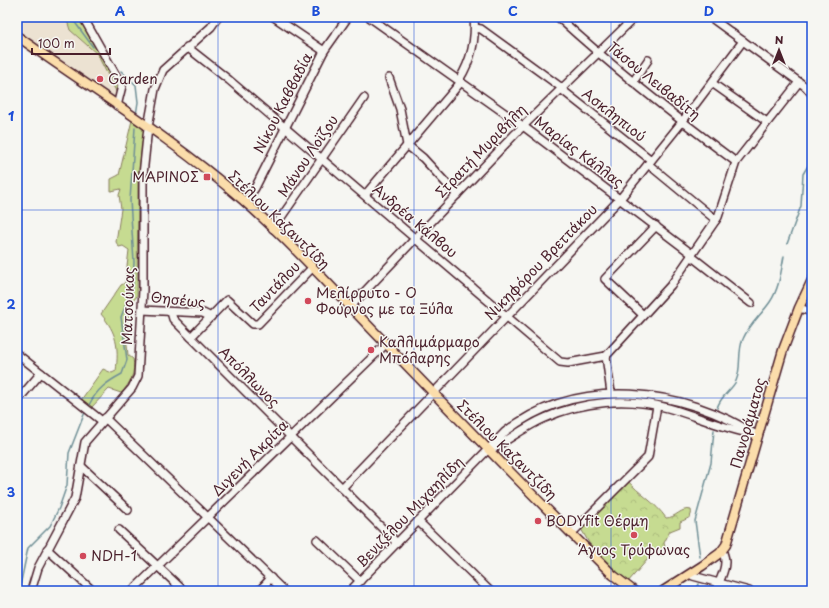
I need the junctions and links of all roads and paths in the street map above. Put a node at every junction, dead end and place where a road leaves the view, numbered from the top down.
1 (83, 17) edge
2 (218, 17) edge
3 (274, 17) edge
4 (348, 17) edge
5 (369, 17) edge
6 (474, 17) edge
7 (558, 17) edge
8 (635, 17) edge
9 (710, 17) edge
10 (475, 28) junction
11 (17, 36) edge
12 (743, 41) junction
13 (187, 47) junction
14 (324, 51) junction
15 (598, 54) junction
16 (648, 60) dead end
17 (389, 78) dead end
18 (460, 81) junction
19 (632, 82) junction
20 (799, 82) junction
21 (712, 83) junction
22 (561, 89) junction
23 (812, 94) edge
24 (364, 98) dead end
25 (117, 106) junction
26 (682, 122) junction
27 (767, 122) junction
28 (523, 126) junction
29 (148, 127) junction
30 (285, 128) junction
31 (407, 145) junction
32 (321, 159) junction
33 (649, 162) junction
34 (736, 162) junction
35 (457, 194) junction
36 (364, 195) junction
37 (620, 199) junction
38 (245, 202) junction
39 (716, 220) junction
40 (656, 226) junction
41 (273, 229) junction
42 (415, 238) junction
43 (692, 255) junction
44 (312, 268) junction
45 (812, 280) edge
46 (751, 303) dead end
47 (350, 307) junction
48 (799, 308) junction
49 (142, 310) junction
50 (171, 312) junction
51 (812, 312) edge
52 (643, 314) junction
53 (507, 316) junction
54 (210, 317) junction
55 (191, 337) junction
56 (386, 344) junction
57 (17, 354) edge
58 (606, 356) junction
59 (41, 373) junction
60 (432, 393) junction
61 (611, 393) junction
62 (17, 402) edge
63 (657, 406) junction
64 (104, 419) junction
65 (758, 436) junction
66 (290, 437) junction
67 (488, 451) junction
68 (80, 466) junction
69 (342, 488) junction
70 (128, 510) dead end
71 (208, 518) junction
72 (418, 521) junction
73 (119, 530) dead end
74 (572, 533) junction
75 (317, 540) dead end
76 (397, 543) junction
77 (47, 549) junction
78 (722, 551) junction
79 (158, 566) junction
80 (702, 566) junction
81 (613, 575) junction
82 (694, 576) junction
83 (271, 578) junction
84 (719, 582) junction
85 (357, 587) edge
86 (31, 591) edge
87 (93, 591) edge
88 (132, 591) edge
89 (184, 591) edge
90 (259, 591) edge
91 (284, 591) edge
92 (490, 591) edge
93 (624, 591) edge
94 (634, 591) edge
95 (663, 591) edge
96 (674, 591) edge
97 (716, 591) edge
98 (749, 591) edge

1 - 25 street
2 - 13 street, Ματσούκας
3 - 14 street
4 - 14 street, Νίκου Καββαδία
5 - 18 street, Μαρίας Κάλλας
6 - 10 street
7 - 15 street, Τάσου Λειβαδίτη
8 - 15 street, Στρατή Μυριβήλη
9 - 12 street
10 - 18 street
10 - 22 street, Ασκληπιού
11 - 25 main road, Στέλιου Καζαντζίδη
12 - 20 street
12 - 21 street, Νικηφόρου Βρεττάκου
13 - 29 street, Ματσούκας
13 - 30 street, Ανδρέα Κάλβου
14 - 30 street, Νίκου Καββαδία
15 - 19 street, Τάσου Λειβαδίτη
15 - 22 street, Στρατή Μυριβήλη
16 - 19 street
17 - 31 street
18 - 28 street, Μαρίας Κάλλας
18 - 31 street
19 - 26 street, Τάσου Λειβαδίτη
20 - 23 street
20 - 27 street
21 - 26 street, Νικηφόρου Βρεττάκου
21 - 27 street
22 - 28 street, Στρατή Μυριβήλη
22 - 33 street, Ασκληπιού
24 - 32 street, Μάνου Λοϊζου
25 - 29 main road, Στέλιου Καζαντζίδη
26 - 33 street, Νικηφόρου Βρεττάκου
26 - 34 street, Τάσου Λειβαδίτη
27 - 34 street
28 - 35 street, Στρατή Μυριβήλη
28 - 37 street, Μαρίας Κάλλας
29 - 38 main road, Στέλιου Καζαντζίδη
29 - 49 street, Ματσούκας
30 - 32 street, Ανδρέα Κάλβου
30 - 38 street, Νίκου Καββαδία
31 - 35 street
31 - 36 street
32 - 36 street, Ανδρέα Κάλβου
32 - 41 street, Μάνου Λοϊζου
33 - 37 street, Νικηφόρου Βρεττάκου
33 - 39 street, Ασκληπιού
34 - 39 street
35 - 42 street, Στρατή Μυριβήλη
36 - 42 street, Ανδρέα Κάλβου
37 - 40 street, Μαρίας Κάλλας
37 - 53 street, Νικηφόρου Βρεττάκου
38 - 41 main road, Στέλιου Καζαντζίδη
39 - 43 street
40 - 43 street, Μαρίας Κάλλας
40 - 52 street
41 - 44 main road, Στέλιου Καζαντζίδη
42 - 47 street, Στρατή Μυριβήλη
42 - 53 street, Ανδρέα Κάλβου
43 - 46 street, Μαρίας Κάλλας
43 - 52 street
44 - 47 main road, Στέλιου Καζαντζίδη
44 - 54 street, Ταντάλου
45 - 48 main road, Πανοράματος
47 - 56 main road, Στέλιου Καζαντζίδη
48 - 51 street
48 - 65 main road, Πανοράματος
49 - 50 street, Θησέως
49 - 64 street, Ματσούκας
50 - 54 street, Θησέως
50 - 55 street, Απόλλωνος
52 - 58 street
53 - 58 street, Ανδρέα Κάλβου
53 - 60 street, Νικηφόρου Βρεττάκου
54 - 55 street
55 - 66 street, Απόλλωνος
56 - 60 main road, Στέλιου Καζαντζίδη
56 - 66 street, Διγενή Ακρίτα
57 - 59 street
58 - 61 street
59 - 62 street
59 - 64 street
60 - 67 main road, Στέλιου Καζαντζίδη
60 - 69 street, Νικηφόρου Βρεττάκου
61 - 65 street, Βενιζέλου Μιχαηλίδη
61 - 67 street, Βενιζέλου Μιχαηλίδη
63 - 65 street, Βενιζέλου Μιχαηλίδη
63 - 67 street, Βενιζέλου Μιχαηλίδη
63 - 74 street
64 - 68 street, Ματσούκας
64 - 71 street
65 - 78 main road, Πανοράματος
66 - 69 street, Απόλλωνος
66 - 71 street, Διγενή Ακρίτα
67 - 72 street, Βενιζέλου Μιχαηλίδη
67 - 74 main road, Στέλιου Καζαντζίδη
68 - 70 street
68 - 77 street, Ματσούκας
69 - 76 street, Απόλλωνος
71 - 79 street, Διγενή Ακρίτα
71 - 83 street
72 - 76 street, Βενιζέλου Μιχαηλίδη
72 - 92 street
73 - 79 street
74 - 81 main road, Στέλιου Καζαντζίδη
75 - 85 street
76 - 85 street, Βενιζέλου Μιχαηλίδη
77 - 86 street, Ματσούκας
77 - 87 street
78 - 80 main road, Πανοράματος
78 - 84 street
79 - 88 street, Διγενή Ακρίτα
79 - 89 street
80 - 82 main road, Πανοράματος
80 - 95 main road, Πανοράματος
81 - 93 main road, Στέλιου Καζαντζίδη
81 - 94 main road, Στέλιου Καζαντζίδη
82 - 84 street
82 - 96 main road, Πανοράματος
83 - 90 street
83 - 91 street
84 - 97 street
84 - 98 street

